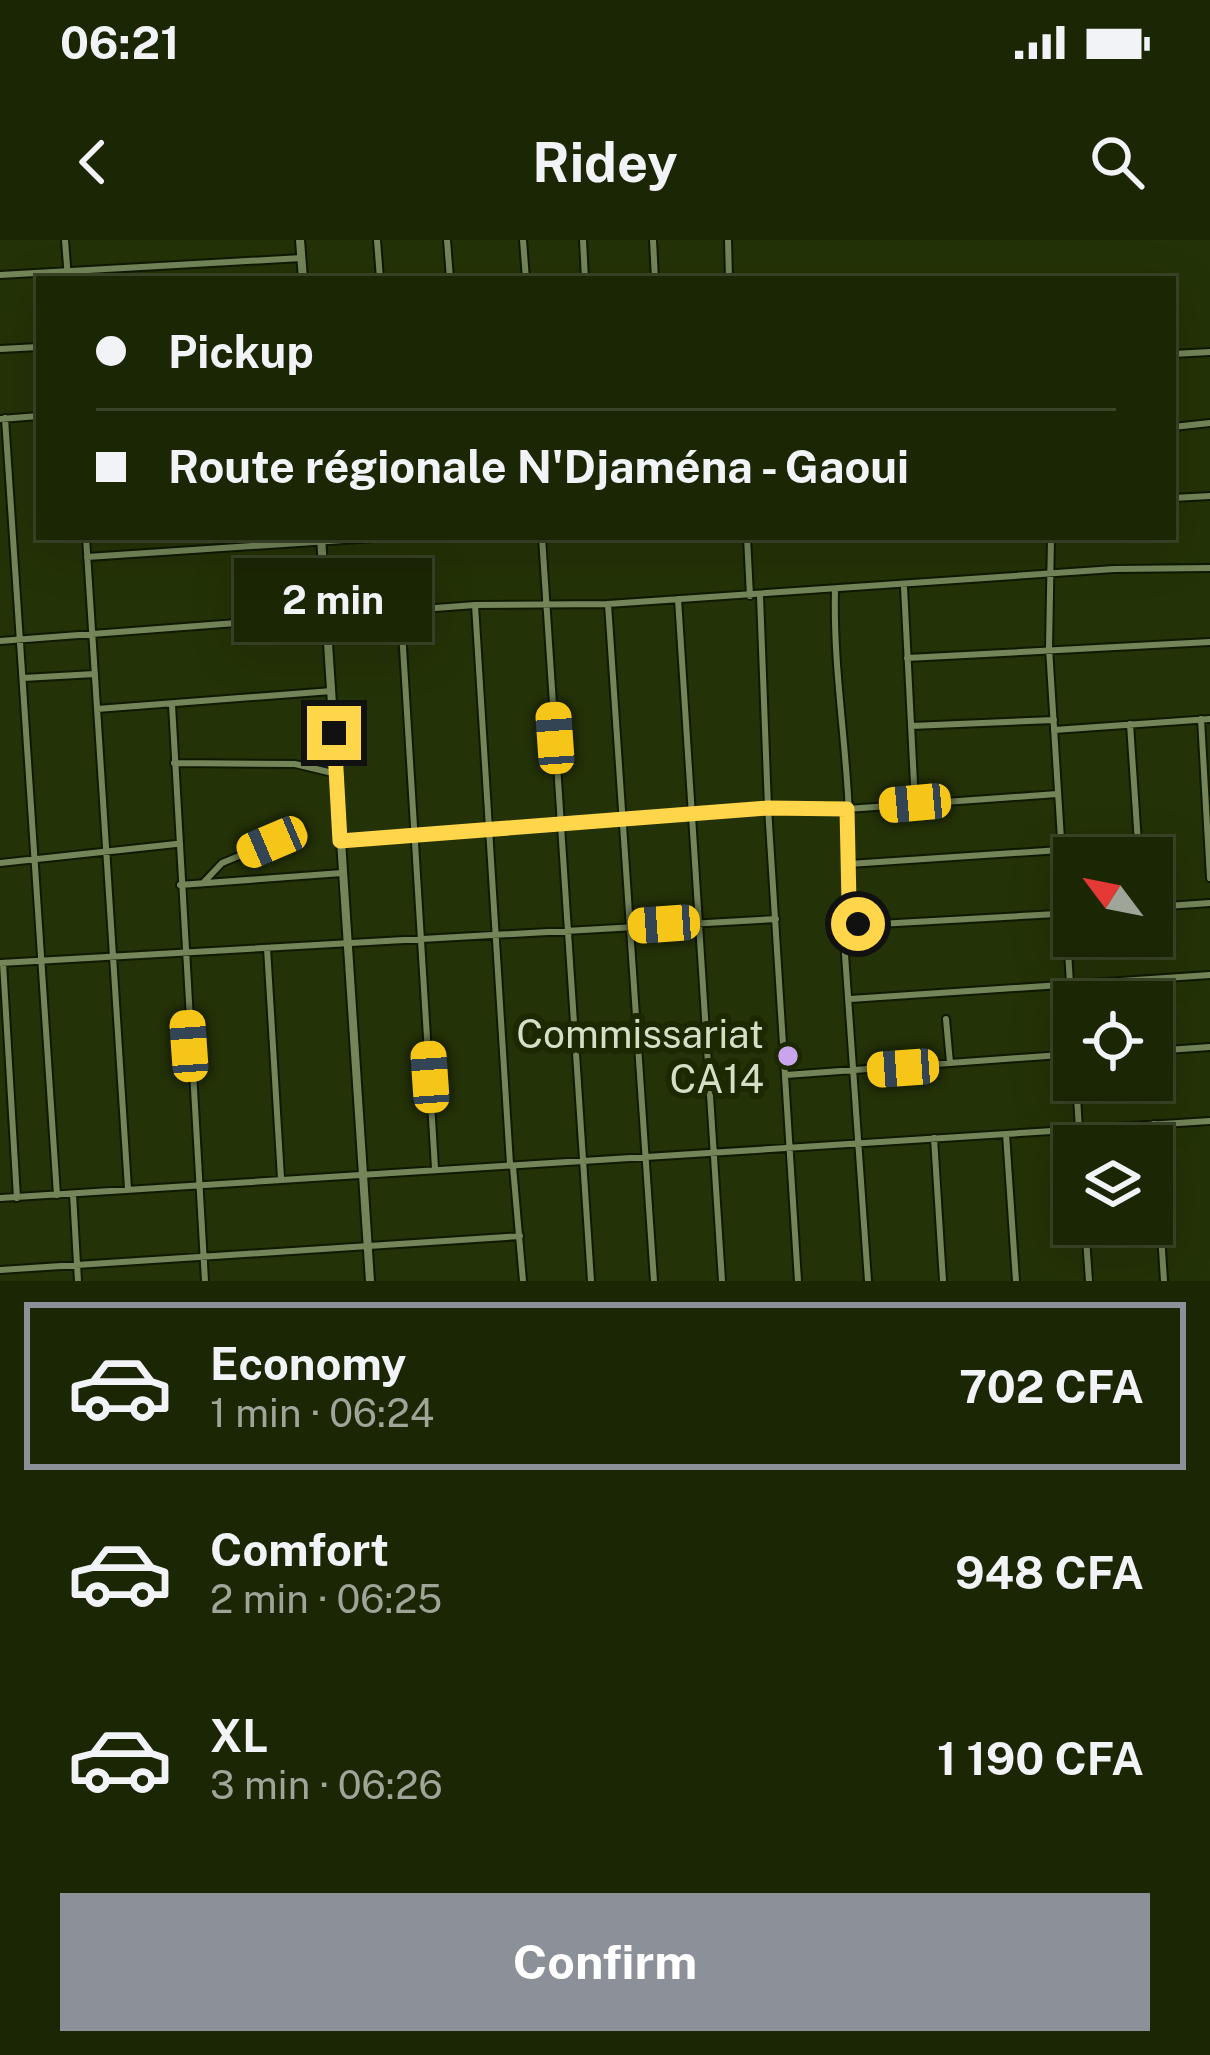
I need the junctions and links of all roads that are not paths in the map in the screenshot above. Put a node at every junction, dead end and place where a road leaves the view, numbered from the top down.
1 (65, 240) edge
2 (300, 240) edge
3 (377, 240) edge
4 (447, 240) edge
5 (524, 240) edge
6 (583, 240) edge
7 (652, 240) edge
8 (728, 240) edge
9 (302, 257) junction
10 (0, 275) edge
11 (68, 275) edge
12 (303, 276) edge
13 (380, 276) edge
14 (450, 276) edge
15 (526, 276) edge
16 (585, 276) edge
17 (655, 276) edge
18 (728, 276) edge
19 (36, 347) edge
20 (0, 349) edge
21 (1210, 352) edge
22 (1176, 354) edge
23 (36, 416) edge
24 (3, 418) edge
25 (1210, 423) edge
26 (1176, 427) edge
27 (1210, 496) edge
28 (1176, 498) edge
29 (86, 540) edge
30 (308, 540) edge
31 (321, 540) edge
32 (542, 540) edge
33 (747, 540) edge
34 (1051, 540) edge
35 (87, 557) junction
36 (1210, 568) edge
37 (1052, 574) junction
38 (904, 587) junction
39 (835, 591) junction
40 (760, 595) junction
41 (750, 596) junction
42 (678, 599) junction
43 (475, 604) junction
44 (608, 604) junction
45 (545, 607) junction
46 (401, 614) junction
47 (326, 618) junction
48 (92, 635) junction
49 (20, 640) junction
50 (0, 641) edge
51 (1210, 642) edge
52 (1049, 648) junction
53 (907, 658) junction
54 (95, 674) junction
55 (23, 678) junction
56 (332, 691) junction
57 (172, 705) junction
58 (97, 709) junction
59 (1205, 719) edge
60 (1054, 720) junction
61 (1130, 724) junction
62 (911, 726) junction
63 (1054, 730) junction
64 (174, 763) junction
65 (337, 774) junction
66 (1058, 794) junction
67 (915, 803) junction
68 (768, 808) junction
69 (847, 809) junction
70 (695, 816) junction
71 (621, 820) junction
72 (562, 826) junction
73 (487, 830) junction
74 (414, 836) junction
75 (284, 837) dead end
76 (1060, 837) edge
77 (1138, 837) edge
78 (340, 841) junction
79 (176, 844) junction
80 (1053, 850) edge
81 (106, 851) junction
82 (33, 860) junction
83 (0, 862) edge
84 (848, 864) junction
85 (342, 873) junction
86 (1210, 878) edge
87 (180, 885) junction
88 (201, 885) junction
89 (1210, 903) edge
90 (1173, 906) edge
91 (1053, 914) edge
92 (776, 919) junction
93 (700, 922) junction
94 (843, 926) junction
95 (628, 927) junction
96 (569, 930) junction
97 (494, 936) junction
98 (421, 941) junction
99 (348, 944) junction
100 (267, 948) junction
101 (183, 954) junction
102 (117, 959) junction
103 (40, 961) junction
104 (2, 963) edge
105 (1210, 975) edge
106 (1126, 981) edge
107 (1053, 986) edge
108 (850, 999) junction
109 (946, 1019) dead end
110 (1210, 1048) edge
111 (1173, 1050) edge
112 (1053, 1052) edge
113 (950, 1064) junction
114 (856, 1071) junction
115 (786, 1075) junction
116 (1210, 1121) edge
117 (1154, 1124) junction
118 (1139, 1125) edge
119 (1053, 1131) edge
120 (1006, 1134) junction
121 (934, 1138) junction
122 (859, 1142) junction
123 (789, 1148) junction
124 (713, 1152) junction
125 (643, 1156) junction
126 (583, 1161) junction
127 (511, 1166) junction
128 (435, 1168) junction
129 (364, 1173) junction
130 (281, 1178) junction
131 (199, 1184) junction
132 (128, 1189) junction
133 (73, 1194) junction
134 (58, 1195) junction
135 (0, 1198) edge
136 (17, 1198) junction
137 (520, 1236) junction
138 (1086, 1245) edge
139 (368, 1248) junction
140 (204, 1258) junction
141 (77, 1265) junction
142 (0, 1270) edge
143 (78, 1281) edge
144 (205, 1281) edge
145 (370, 1281) edge
146 (523, 1281) edge
147 (591, 1281) edge
148 (653, 1281) edge
149 (722, 1281) edge
150 (798, 1281) edge
151 (868, 1281) edge
152 (943, 1281) edge
153 (1016, 1281) edge
154 (1089, 1281) edge
155 (1164, 1281) edge

1 - 11 street
2 - 9 street
3 - 13 street
4 - 14 street
5 - 15 street
6 - 16 street
7 - 17 street
8 - 18 street
9 - 11 street
9 - 12 street
10 - 11 street
19 - 20 street
21 - 22 street
23 - 24 street
24 - 49 street
25 - 26 street
27 - 28 street
29 - 35 street
30 - 35 street
31 - 47 street
32 - 45 street
33 - 41 street
34 - 37 street
35 - 48 street
36 - 37 street
37 - 38 street
37 - 52 street
38 - 39 street
38 - 53 street
39 - 40 street
39 - 69 street
40 - 41 street
40 - 68 street
41 - 42 street
42 - 44 street
42 - 70 street
43 - 45 street
43 - 46 street
43 - 73 street
44 - 45 street
44 - 71 street
45 - 72 street
46 - 47 street
46 - 74 street
47 - 48 street
47 - 56 street
48 - 49 street
48 - 54 street
49 - 50 street
49 - 55 street
51 - 52 street
52 - 53 street
52 - 60 street
53 - 62 street
54 - 55 street
54 - 58 street
55 - 82 street
56 - 57 street
56 - 65 street
57 - 58 street
57 - 64 street
58 - 81 street
59 - 61 street
59 - 86 street
60 - 62 street
60 - 63 street
61 - 63 street
61 - 77 street
62 - 67 street
63 - 66 street
64 - 65 street
64 - 79 street
65 - 78 street
66 - 67 street
66 - 76 street
67 - 69 street
68 - 69 street
68 - 70 street
68 - 92 street
69 - 84 street
70 - 71 street
70 - 93 street
71 - 72 street
71 - 95 street
72 - 73 street
72 - 96 street
73 - 74 street
73 - 97 street
74 - 78 street
74 - 98 street
75 - 88 street
78 - 85 street
79 - 81 street
79 - 87 street
80 - 84 street
81 - 82 street
81 - 102 street
82 - 83 street
82 - 103 street
84 - 94 street
85 - 88 street
85 - 99 street
87 - 88 street
87 - 101 street
89 - 90 street
91 - 94 street
92 - 93 street
92 - 115 street
93 - 95 street
93 - 124 street
94 - 108 street
95 - 96 street
95 - 125 street
96 - 97 street
96 - 126 street
97 - 98 street
97 - 127 street
98 - 99 street
98 - 128 street
99 - 100 street
99 - 129 street
100 - 101 street
100 - 130 street
101 - 102 street
101 - 131 street
102 - 103 street
102 - 132 street
103 - 104 street
103 - 134 street
104 - 136 street
105 - 106 street
107 - 108 street
108 - 114 street
109 - 113 street
110 - 111 street
112 - 113 street
113 - 114 street
114 - 115 street
114 - 122 street
115 - 123 street
116 - 117 street
117 - 118 street
117 - 155 street
119 - 120 street
120 - 121 street
120 - 153 street
121 - 122 street
121 - 152 street
122 - 123 street
122 - 151 street
123 - 124 street
123 - 150 street
124 - 125 street
124 - 149 street
125 - 126 street
125 - 148 street
126 - 127 street
126 - 147 street
127 - 128 street
127 - 137 street
128 - 129 street
129 - 130 street
129 - 139 street
130 - 131 street
131 - 132 street
131 - 140 street
132 - 133 street
133 - 134 street
133 - 141 street
134 - 136 street
135 - 136 street
137 - 139 street
137 - 146 street
138 - 154 street
139 - 140 street
139 - 145 street
140 - 141 street
140 - 144 street
141 - 142 street
141 - 143 street

